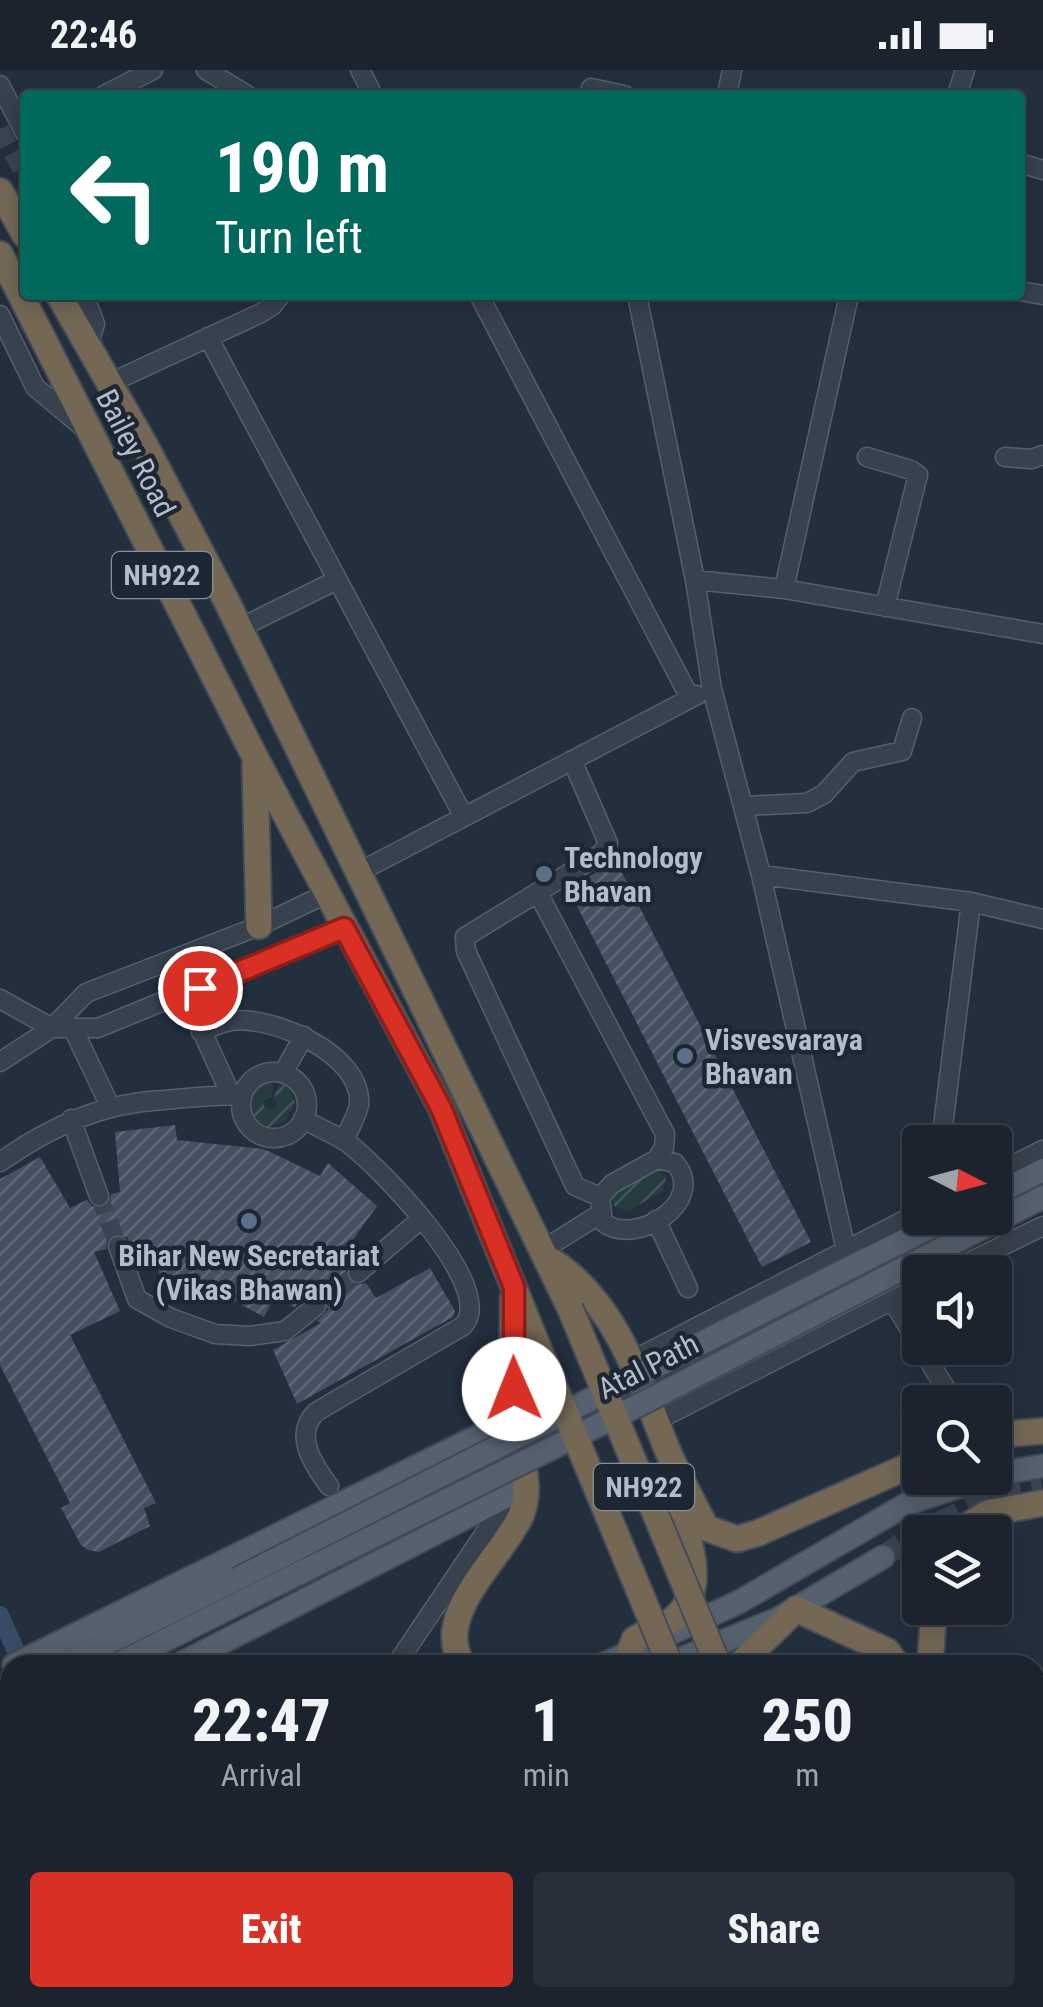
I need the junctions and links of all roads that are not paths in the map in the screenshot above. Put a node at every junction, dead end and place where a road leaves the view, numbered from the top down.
1 (153, 70) edge
2 (206, 70) edge
3 (0, 85) edge
4 (114, 90) edge
5 (239, 90) edge
6 (20, 123) edge
7 (0, 191) edge
8 (20, 226) edge
9 (0, 254) edge
10 (20, 294) edge
11 (23, 300) edge
12 (63, 300) edge
13 (85, 300) edge
14 (95, 300) edge
15 (277, 300) edge
16 (482, 300) edge
17 (638, 300) edge
18 (848, 300) edge
19 (0, 315) edge
20 (91, 336) junction
21 (208, 337) junction
22 (110, 383) junction
23 (89, 432) junction
24 (1043, 455) edge
25 (867, 457) dead end
26 (1005, 457) dead end
27 (338, 580) junction
28 (695, 580) junction
29 (784, 589) junction
30 (228, 602) junction
31 (885, 606) junction
32 (240, 628) junction
33 (1043, 634) edge
34 (210, 669) junction
35 (712, 689) junction
36 (690, 698) junction
37 (912, 718) dead end
38 (255, 757) junction
39 (572, 760) junction
40 (744, 806) junction
41 (464, 817) junction
42 (359, 872) junction
43 (761, 876) junction
44 (538, 893) junction
45 (326, 894) junction
46 (971, 902) junction
47 (1043, 919) edge
48 (259, 926) junction
49 (344, 928) junction
50 (185, 994) junction
51 (0, 1000) edge
52 (52, 1028) junction
53 (73, 1029) junction
54 (200, 1032) junction
55 (304, 1036) junction
56 (0, 1062) edge
57 (282, 1073) junction
58 (236, 1095) junction
59 (110, 1106) junction
60 (71, 1119) junction
61 (304, 1120) junction
62 (943, 1125) edge
63 (344, 1141) junction
64 (1043, 1150) edge
65 (658, 1159) junction
66 (0, 1162) edge
67 (1012, 1166) edge
68 (1043, 1170) edge
69 (1012, 1186) edge
70 (100, 1196) tunnel mouth
71 (1043, 1196) edge
72 (600, 1206) junction
73 (421, 1219) junction
74 (656, 1220) junction
75 (902, 1221) edge
76 (1043, 1226) edge
77 (915, 1235) edge
78 (118, 1246) tunnel mouth
79 (846, 1250) junction
80 (984, 1255) edge
81 (549, 1261) junction
82 (358, 1273) tunnel mouth
83 (514, 1287) junction
84 (688, 1288) dead end
85 (902, 1295) edge
86 (892, 1300) junction
87 (316, 1306) tunnel mouth
88 (902, 1317) edge
89 (679, 1337) junction
90 (631, 1361) junction
91 (710, 1391) junction
92 (513, 1419) junction
93 (656, 1421) junction
94 (1043, 1431) edge
95 (1012, 1434) edge
96 (1043, 1466) edge
97 (902, 1469) edge
98 (1012, 1471) edge
99 (329, 1486) dead end
100 (933, 1495) edge
101 (524, 1500) junction
102 (1043, 1503) edge
103 (985, 1515) edge
104 (882, 1557) tunnel mouth
105 (240, 1590) junction
106 (796, 1609) junction
107 (933, 1625) edge
108 (630, 1652) junction
109 (67, 1655) edge
110 (69, 1655) edge
111 (133, 1655) edge
112 (199, 1655) edge
113 (403, 1655) edge
114 (457, 1655) edge
115 (624, 1655) edge
116 (664, 1655) edge
117 (691, 1655) edge
118 (714, 1655) edge
119 (750, 1655) edge
120 (890, 1655) edge
121 (931, 1655) edge

1 - 4 street
2 - 5 street
3 - 6 street
7 - 8 highway
9 - 10 highway, Bailey Road / NH922
11 - 23 highway, Bailey Road / NH922
12 - 20 highway, Bailey Road / NH922
13 - 20 street
14 - 20 street
15 - 21 street
16 - 36 street
17 - 28 street
18 - 29 street
19 - 23 street
20 - 22 highway, Bailey Road / NH922
21 - 22 street
21 - 27 street
22 - 30 highway, Bailey Road / NH922
23 - 34 highway, Bailey Road / NH922
24 - 26 street
25 - 31 street
27 - 32 street
27 - 41 street
28 - 29 street
28 - 35 street
29 - 31 street
30 - 32 highway, Bailey Road / NH922
30 - 34 highway
31 - 33 street
32 - 42 highway, Bailey Road / NH922
34 - 38 highway, Bailey Road / NH922
35 - 36 street
35 - 40 street
36 - 39 street
37 - 40 street
38 - 45 highway, Bailey Road / NH922
38 - 48 highway
39 - 41 street
39 - 44 street
40 - 43 street
41 - 42 street
42 - 81 highway, NH922
43 - 46 street
43 - 79 street
44 - 65 street
44 - 72 street
45 - 48 street
45 - 49 highway, NH922
46 - 47 street
46 - 62 street
48 - 52 street
49 - 50 street
49 - 83 highway, NH922
50 - 53 street
50 - 54 street
51 - 52 street
52 - 53 street
52 - 56 street
53 - 59 street
54 - 55 street
54 - 58 street
55 - 57 street
55 - 63 street
57 - 58 street
57 - 61 street
58 - 59 street
58 - 61 street
59 - 60 street
60 - 66 street
60 - 70 street
61 - 63 street
63 - 73 street
64 - 67 street
65 - 72 street
65 - 74 street
68 - 69 main road
71 - 105 main road, Atal Path, bridge
72 - 74 street
72 - 81 street
73 - 82 street
73 - 99 street
74 - 84 street
75 - 79 street
76 - 80 street
77 - 105 main road, Atal Path, bridge
78 - 87 street
79 - 89 street
81 - 90 highway
81 - 108 highway
81 - 118 highway, NH922, bridge
83 - 92 highway
83 - 116 highway, NH922, bridge
85 - 86 street
86 - 88 street
86 - 91 street
89 - 90 street
89 - 91 street
90 - 93 highway
91 - 93 street
92 - 101 highway
92 - 109 main road
93 - 97 highway
94 - 95 highway
96 - 98 main road
100 - 108 main road
101 - 112 main road
101 - 113 street
101 - 114 highway
102 - 103 highway
104 - 106 main road
105 - 110 main road, Atal Path
105 - 111 main road, Atal Path
106 - 117 main road
106 - 119 highway
106 - 120 highway
107 - 121 highway
108 - 115 main road

